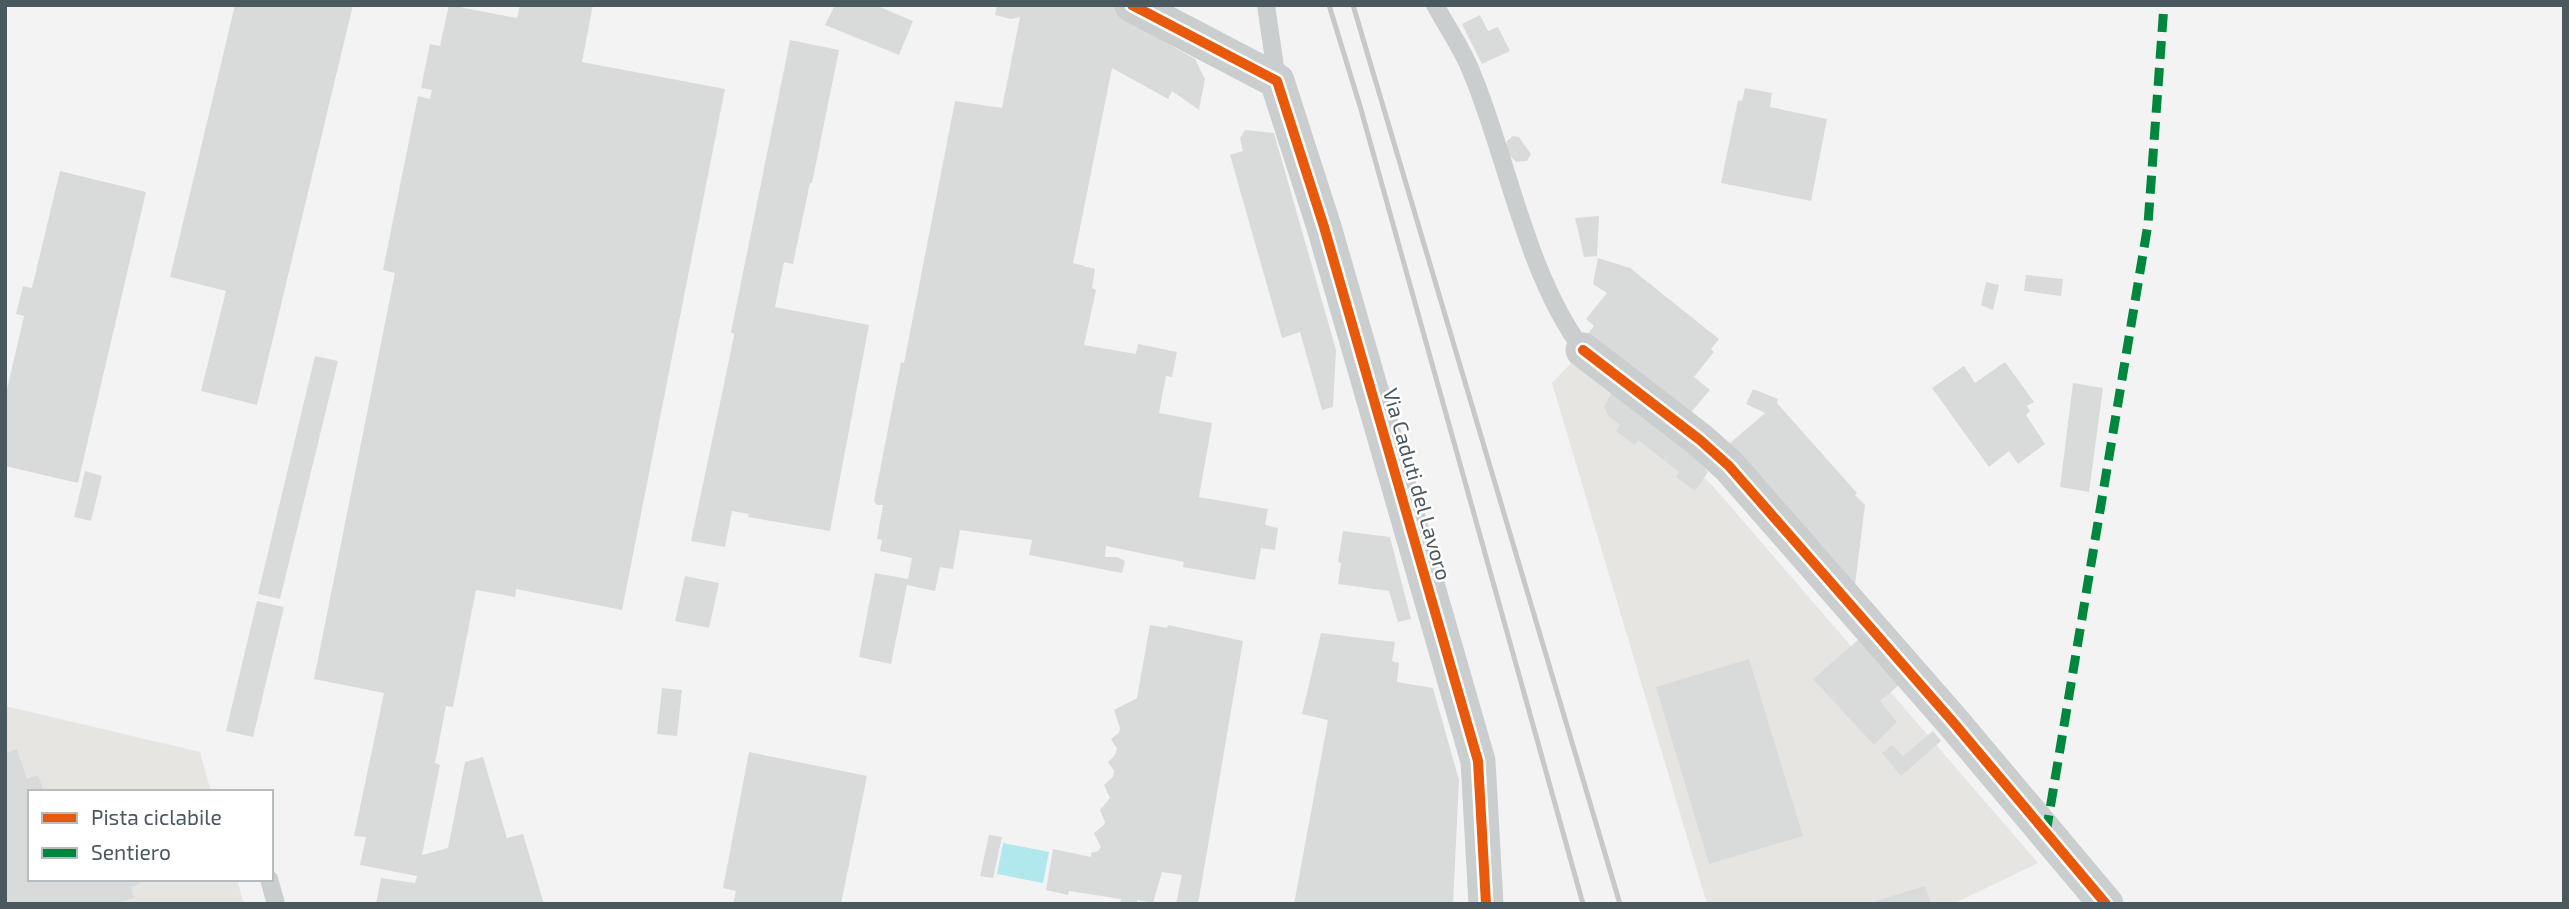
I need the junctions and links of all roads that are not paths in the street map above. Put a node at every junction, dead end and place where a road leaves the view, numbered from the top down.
1 (1132, 5) edge
2 (1266, 5) edge
3 (1435, 5) edge
4 (1276, 81) junction
5 (1583, 350) joint
6 (270, 881) edge
7 (276, 904) edge
8 (1486, 904) edge
9 (2106, 904) edge

1 - 4 street
2 - 4 lane
3 - 5 lane
4 - 8 street, Via Caduti del Lavoro
5 - 9 street
6 - 7 lane

